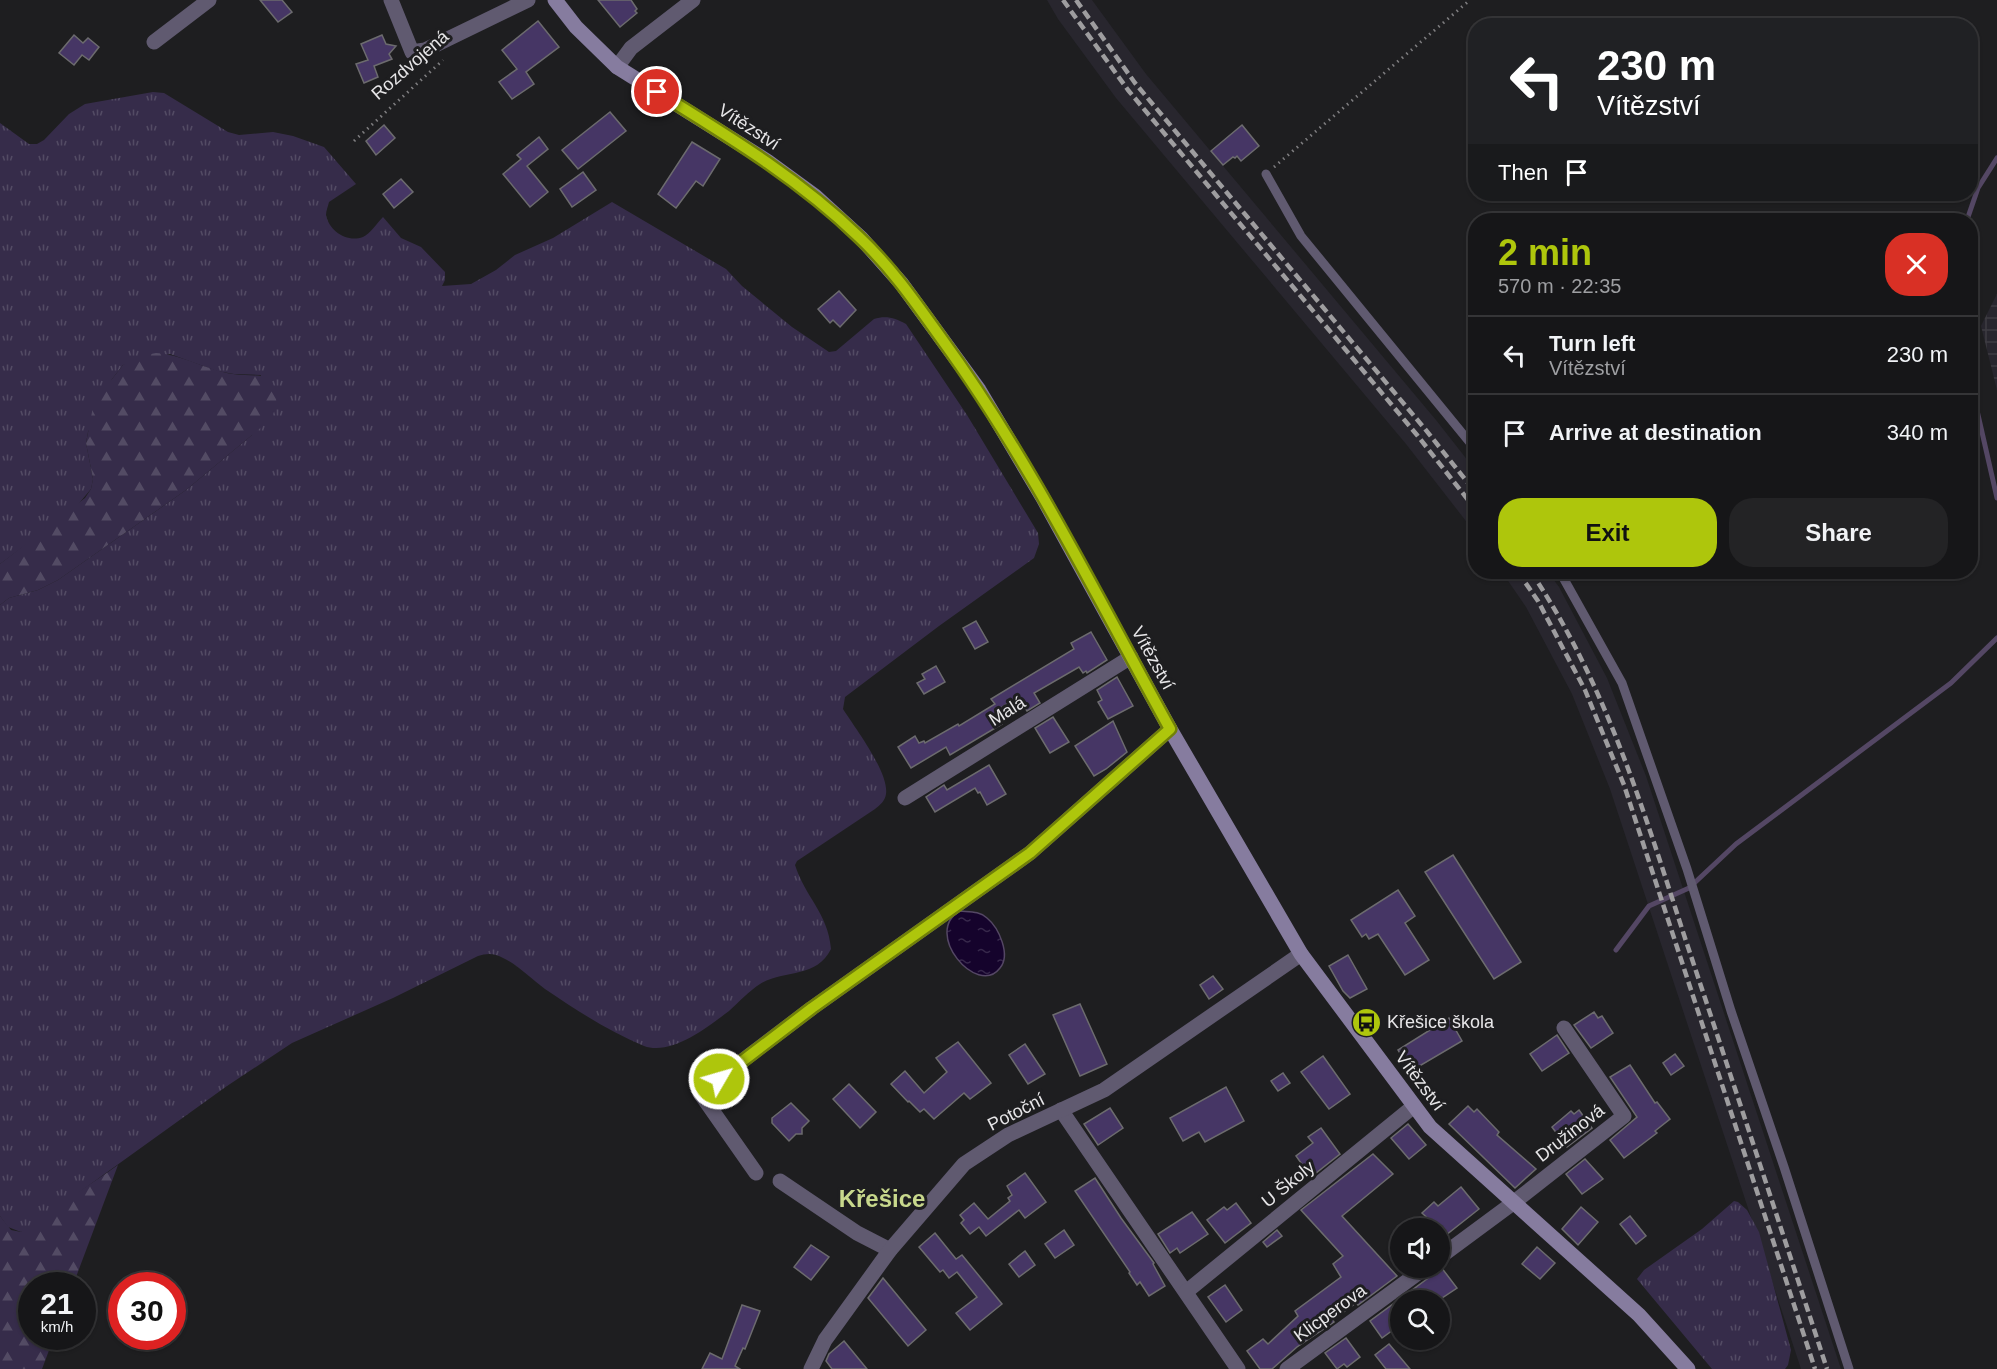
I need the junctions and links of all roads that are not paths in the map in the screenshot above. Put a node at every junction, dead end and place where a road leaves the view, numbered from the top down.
1 (209, 0) edge
2 (391, 0) edge
3 (528, 0) edge
4 (555, 0) edge
5 (693, 0) edge
6 (154, 42) dead end
7 (617, 67) junction
8 (1266, 174) road end
9 (1468, 440) edge
10 (1564, 579) edge
11 (1131, 657) junction
12 (1170, 729) junction
13 (904, 798) dead end
14 (1301, 954) junction
15 (1564, 1028) dead end
16 (1414, 1106) junction
17 (1061, 1110) junction
18 (756, 1173) dead end
19 (780, 1181) dead end
20 (1513, 1203) junction
21 (891, 1250) junction
22 (1450, 1250) edge
23 (1411, 1278) edge
24 (1186, 1292) junction
25 (811, 1369) edge
26 (1238, 1369) edge
27 (1287, 1369) edge
28 (1688, 1369) edge
29 (1849, 1369) edge

1 - 6 street
2 - 3 street, Rozdvojená
4 - 7 main road, Vítězství
5 - 7 street
7 - 11 main road, Vítězství
8 - 9 lane
10 - 29 lane
11 - 12 main road, Vítězství
11 - 13 street, Malá
12 - 14 main road, Vítězství
12 - 18 street
14 - 16 main road, Vítězství
14 - 17 street, Potoční
15 - 20 street, Družinová
16 - 20 main road, Vítězství
16 - 24 street, U Školy
17 - 21 street, Potoční
17 - 24 street
19 - 21 street
20 - 22 street
20 - 28 main road, Vítězství
21 - 25 street, Potoční
23 - 27 street, Klicperova
24 - 26 street

